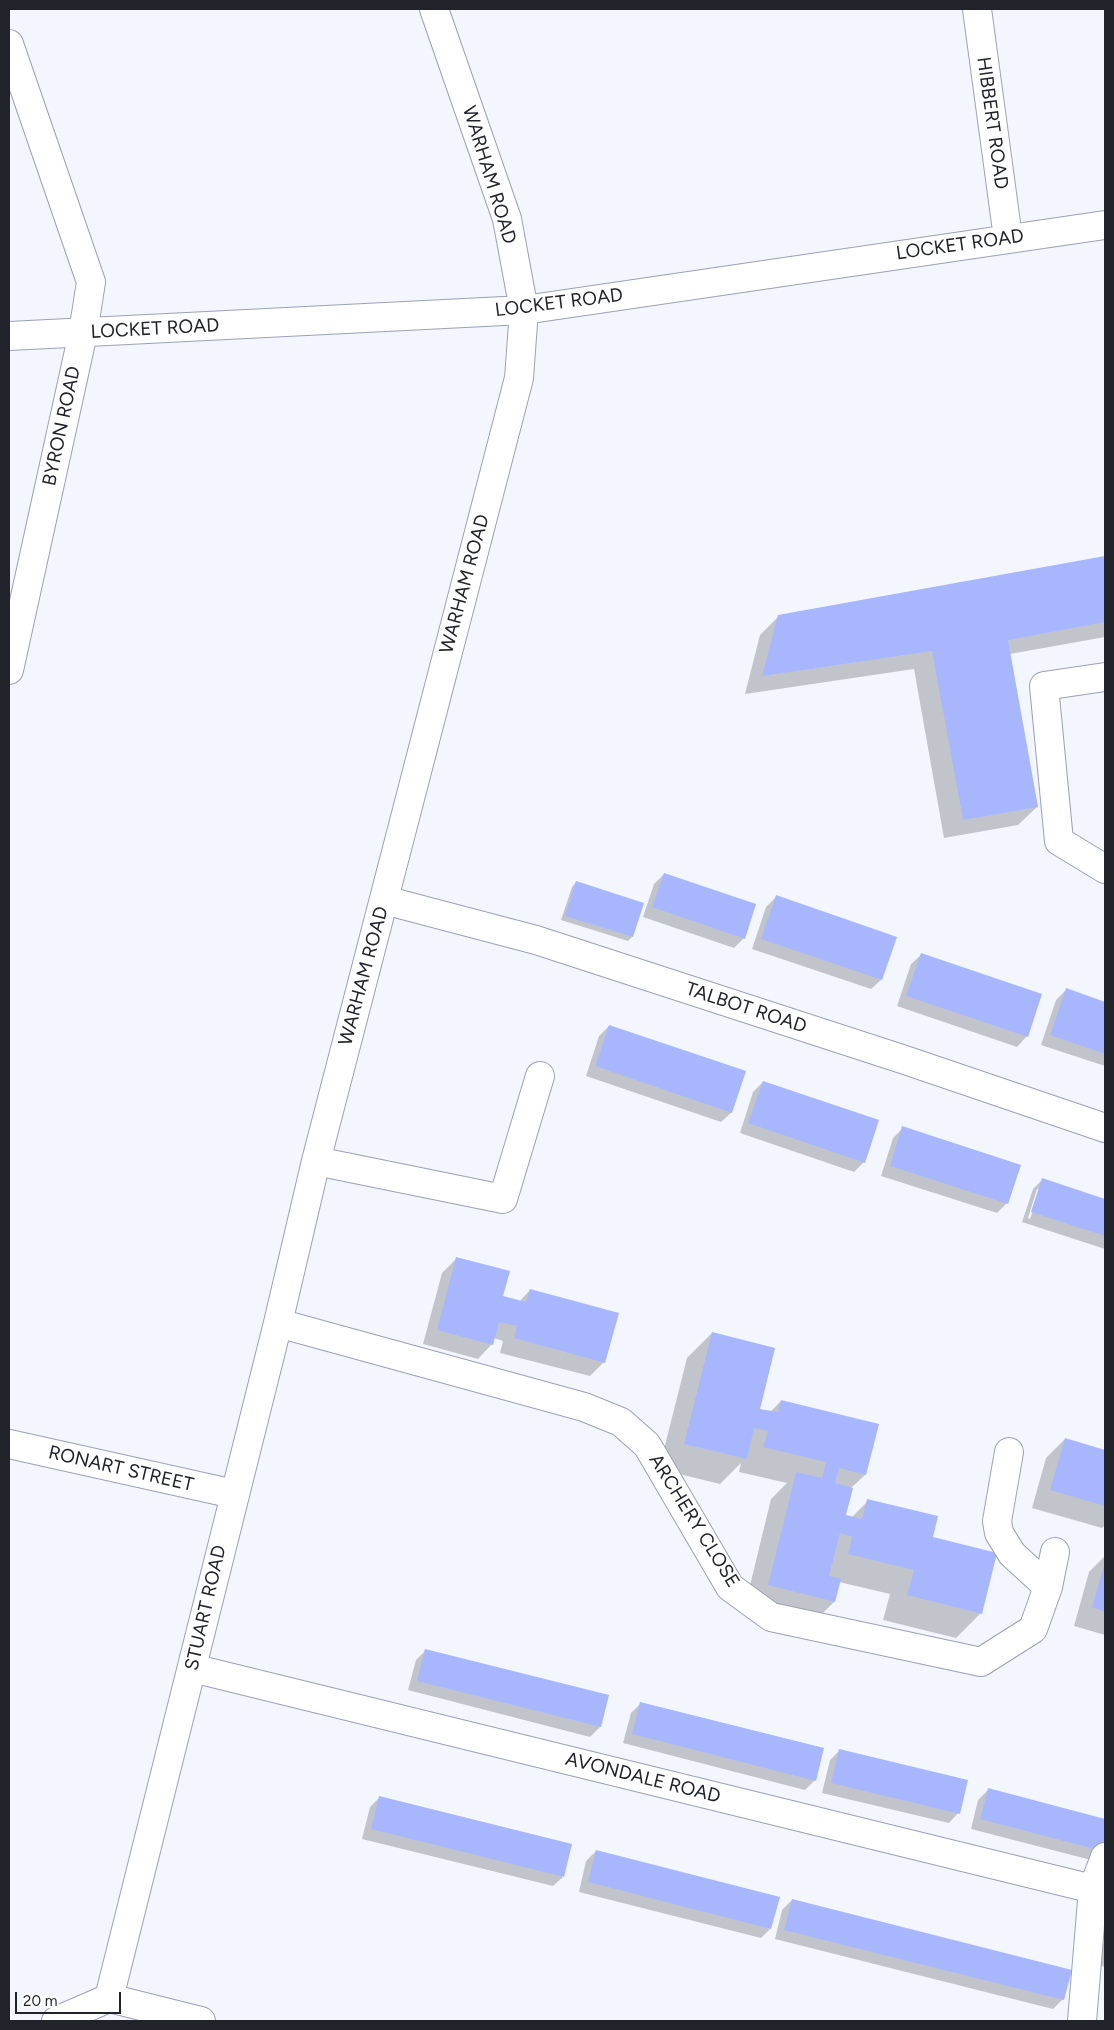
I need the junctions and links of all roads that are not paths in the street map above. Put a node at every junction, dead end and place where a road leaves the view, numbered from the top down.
1 (434, 9) edge
2 (977, 9) edge
3 (9, 44) edge
4 (1105, 224) edge
5 (1008, 238) junction
6 (524, 310) junction
7 (83, 333) junction
8 (9, 336) edge
9 (9, 670) edge
10 (1105, 677) edge
11 (1105, 868) edge
12 (384, 900) junction
13 (540, 1076) dead end
14 (1105, 1128) edge
15 (316, 1161) junction
16 (278, 1323) junction
17 (9, 1444) edge
18 (1009, 1452) dead end
19 (234, 1494) junction
20 (1055, 1552) dead end
21 (1048, 1587) junction
22 (192, 1668) junction
23 (1105, 1857) edge
24 (1093, 1889) junction
25 (109, 1998) junction
26 (56, 2021) edge
27 (201, 2021) edge
28 (1082, 2021) edge

1 - 6 street, WARHAM ROAD
2 - 5 street, HIBBERT ROAD
3 - 7 street, BYRON ROAD
4 - 5 street, LOCKET ROAD
5 - 6 street, LOCKET ROAD
6 - 7 street, LOCKET ROAD
6 - 12 street, WARHAM ROAD
7 - 8 street, LOCKET ROAD
7 - 9 street, BYRON ROAD
10 - 11 street
12 - 14 street, TALBOT ROAD
12 - 15 street, WARHAM ROAD
13 - 15 street
15 - 16 street, STUART ROAD
16 - 19 street, STUART ROAD
16 - 21 street, ARCHERY CLOSE
17 - 19 street, RONART STREET
18 - 21 street
19 - 22 street, STUART ROAD
20 - 21 street, ARCHERY CLOSE
22 - 24 street, AVONDALE ROAD
22 - 25 street, STUART ROAD
23 - 24 street
24 - 28 street
25 - 26 street
25 - 27 street

